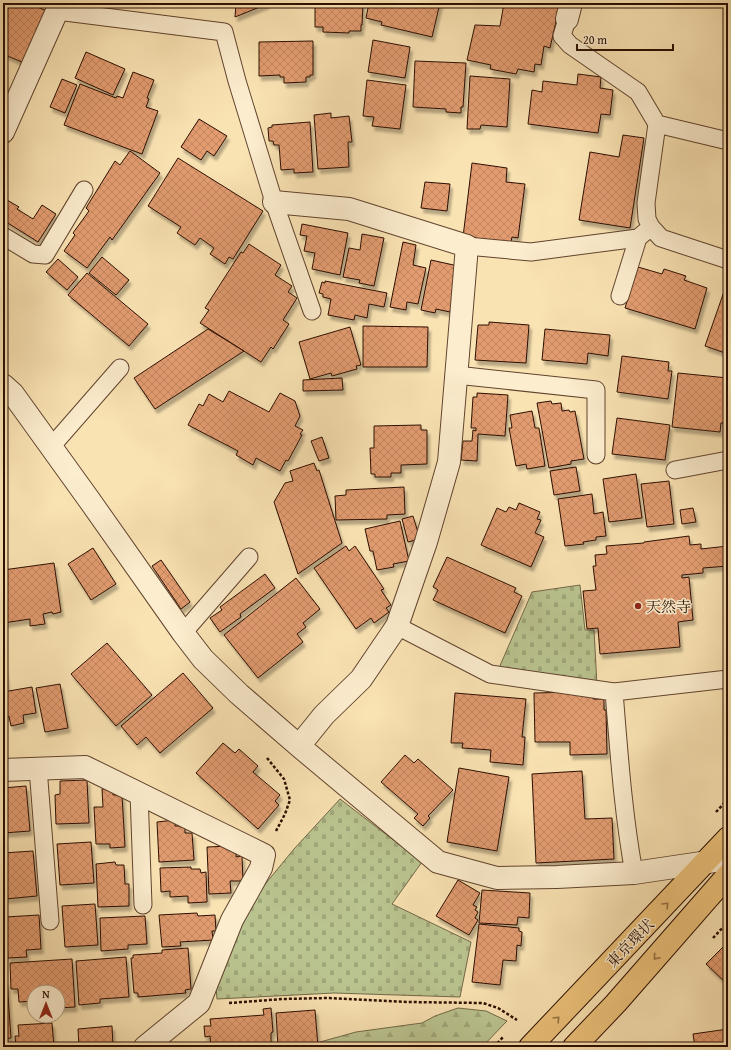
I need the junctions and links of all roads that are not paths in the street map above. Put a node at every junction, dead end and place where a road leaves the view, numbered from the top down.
1 (58, 7) edge
2 (569, 11) edge
3 (657, 124) junction
4 (3, 132) edge
5 (728, 141) edge
6 (84, 190) dead end
7 (274, 202) junction
8 (651, 227) junction
9 (3, 236) edge
10 (638, 238) junction
11 (467, 246) junction
12 (728, 260) edge
13 (620, 296) dead end
14 (312, 311) dead end
15 (120, 368) dead end
16 (456, 375) junction
17 (3, 385) edge
18 (51, 447) junction
19 (596, 455) dead end
20 (728, 460) edge
21 (675, 470) dead end
22 (249, 557) dead end
23 (397, 626) junction
24 (183, 633) junction
25 (728, 679) edge
26 (614, 692) junction
27 (299, 746) junction
28 (38, 768) junction
29 (3, 770) edge
30 (139, 793) junction
31 (728, 838) edge
32 (728, 859) edge
33 (707, 862) junction
34 (634, 873) junction
35 (728, 875) edge
36 (143, 905) dead end
37 (50, 921) dead end
38 (144, 1047) edge
39 (530, 1047) edge
40 (574, 1047) edge

1 - 4 street
1 - 7 lane
2 - 3 lane
3 - 5 lane
3 - 8 lane
6 - 9 lane
7 - 11 street
7 - 14 lane
8 - 10 lane
8 - 12 lane
10 - 11 lane
10 - 13 lane
11 - 16 street
15 - 18 lane
16 - 19 lane
16 - 23 street
17 - 18 street
18 - 24 street
20 - 21 lane
22 - 24 lane
23 - 26 lane
23 - 27 street
24 - 27 street
25 - 26 lane
26 - 34 lane
27 - 34 street
28 - 29 street
28 - 30 street
28 - 37 lane
30 - 36 lane
30 - 38 street
31 - 33 highway, 東京環状
32 - 33 street
33 - 34 street
39 -> 33 highway, 東京環状
35 -> 40 highway, 東京環状

